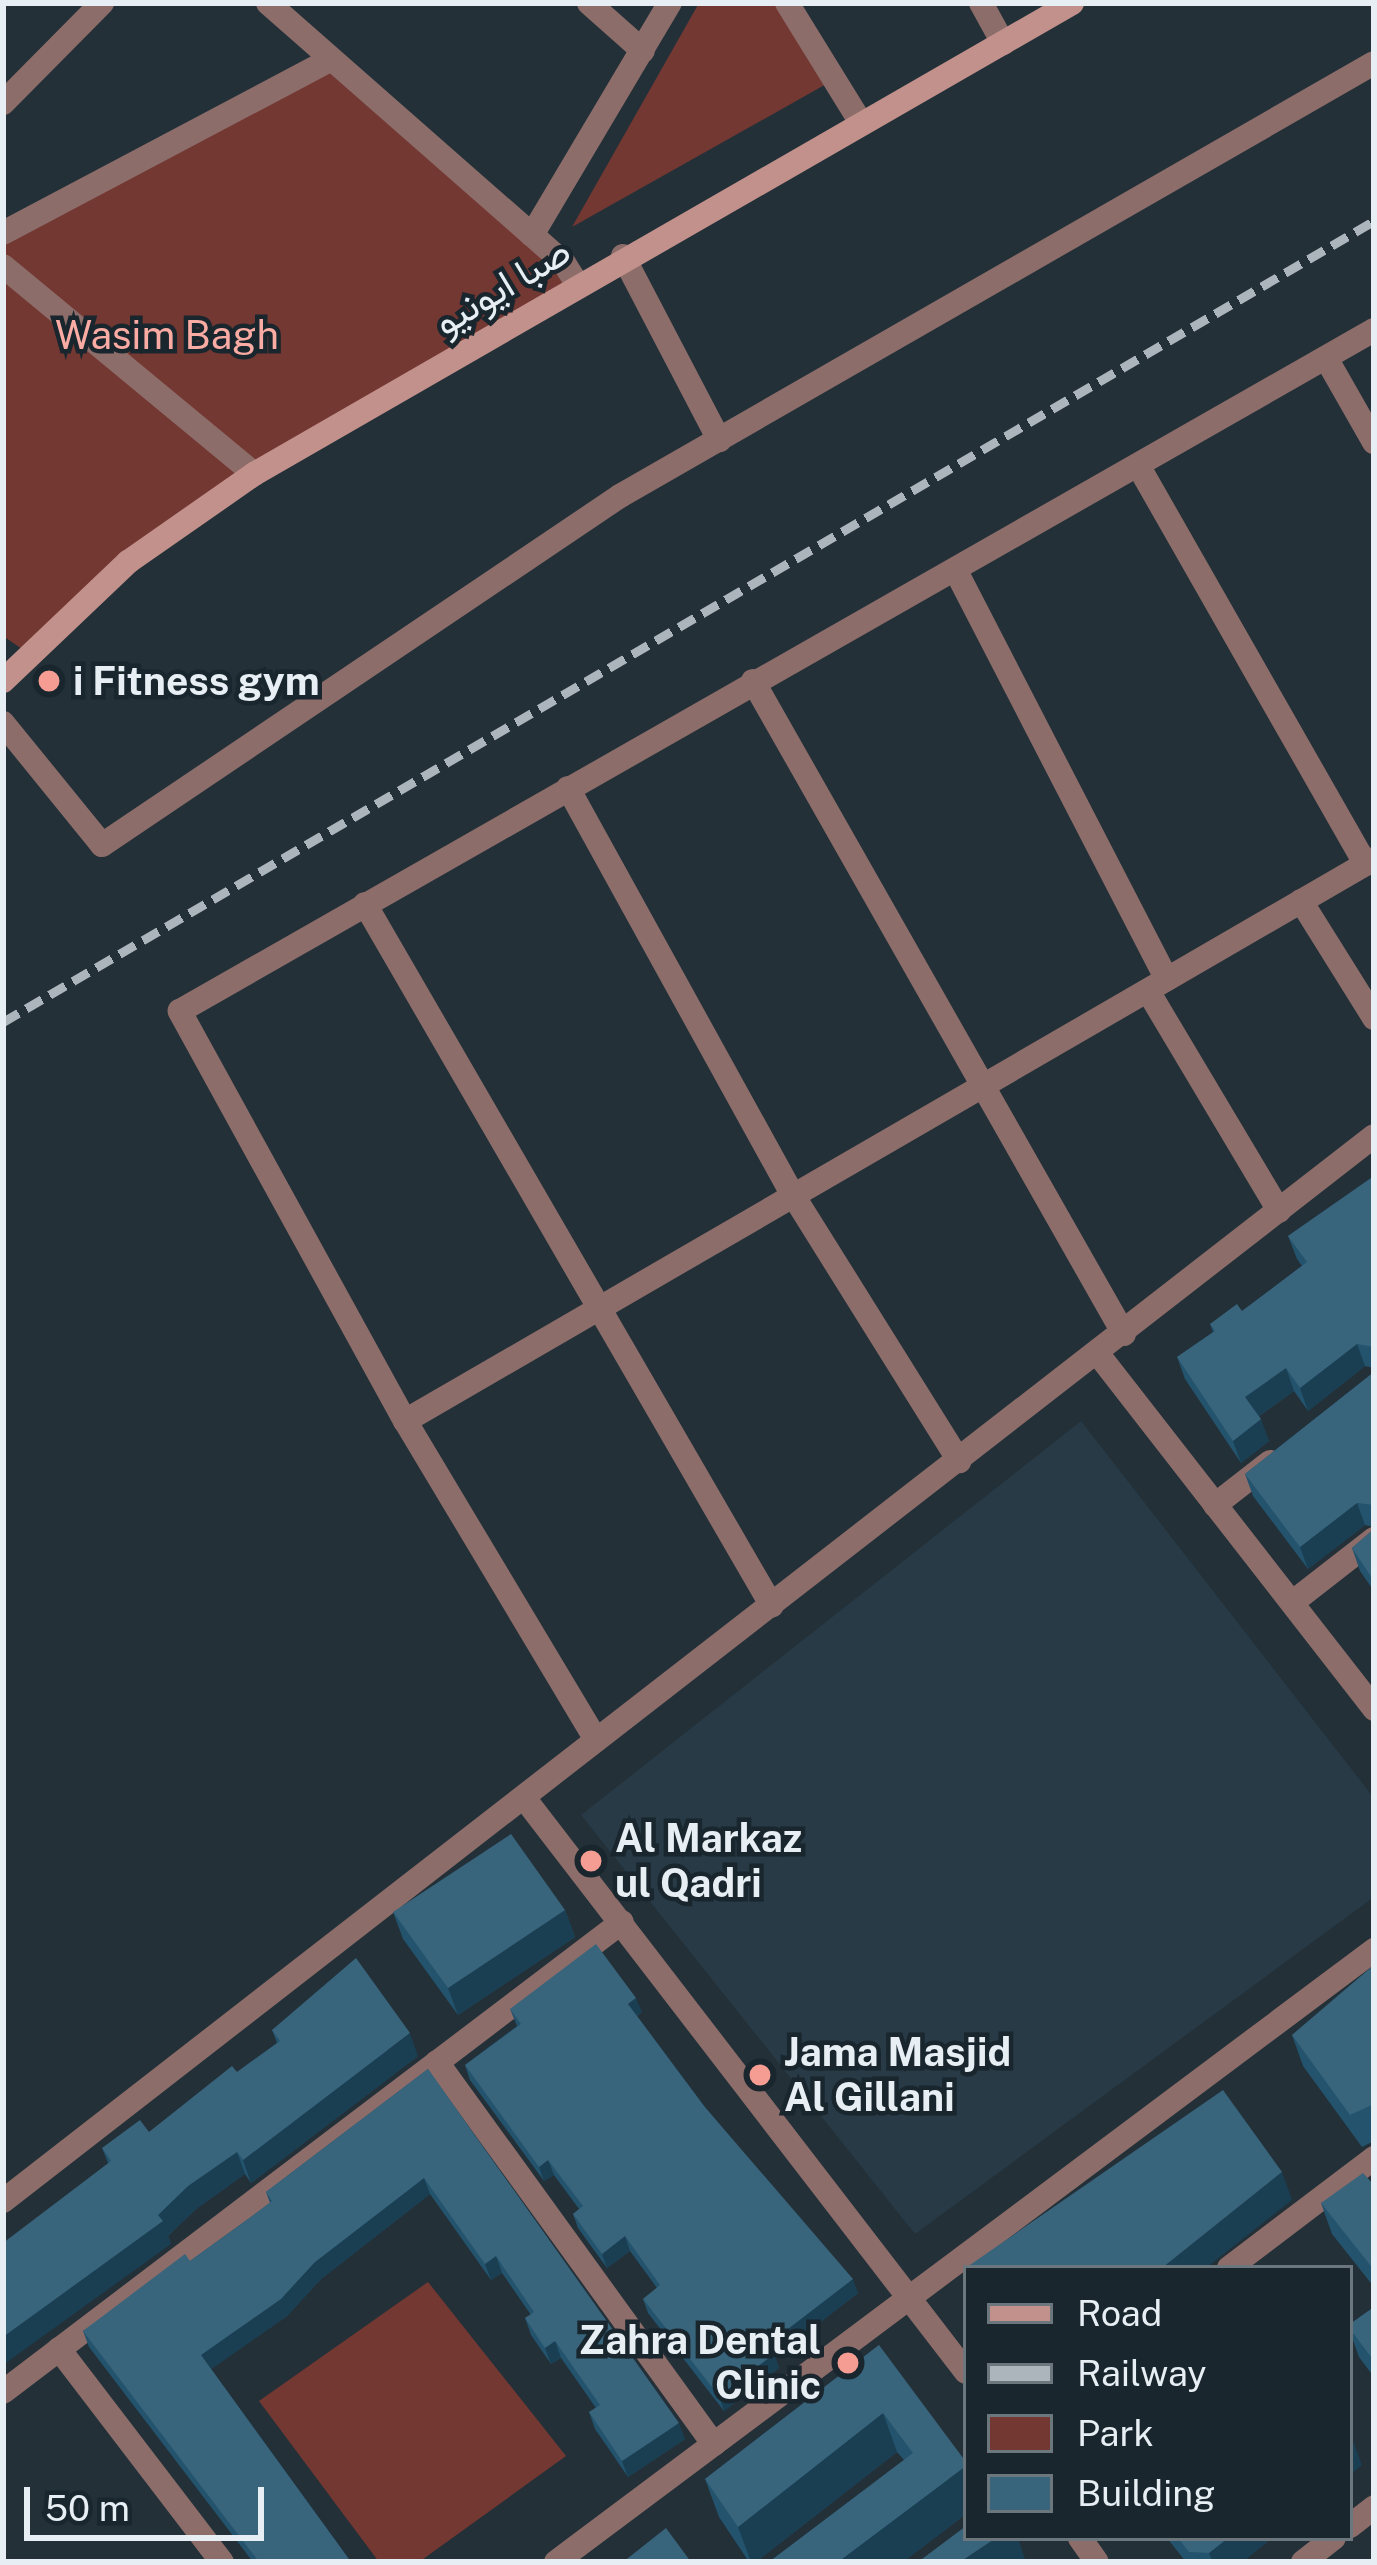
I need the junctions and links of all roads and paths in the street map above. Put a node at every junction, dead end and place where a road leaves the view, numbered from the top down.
1 (102, 3) edge
2 (268, 3) edge
3 (589, 3) edge
4 (670, 3) edge
5 (787, 3) edge
6 (981, 3) edge
7 (1072, 3) edge
8 (1003, 43) junction
9 (643, 51) junction
10 (330, 60) junction
11 (1374, 63) edge
12 (3, 103) edge
13 (861, 123) junction
14 (3, 233) edge
15 (532, 235) junction
16 (623, 256) junction
17 (3, 266) edge
18 (577, 284) junction
19 (1374, 330) edge
20 (1326, 358) junction
21 (719, 440) junction
22 (1374, 442) edge
23 (1138, 466) junction
24 (254, 474) junction
25 (957, 573) junction
26 (8, 664) edge
27 (753, 681) junction
28 (3, 723) edge
29 (568, 788) junction
30 (1369, 861) edge
31 (1301, 901) junction
32 (365, 904) junction
33 (1158, 985) junction
34 (1374, 1018) edge
35 (982, 1086) junction
36 (1374, 1136) edge
37 (793, 1196) junction
38 (1279, 1211) junction
39 (598, 1308) junction
40 (1124, 1334) junction
41 (1098, 1354) junction
42 (405, 1421) junction
43 (1286, 1450) edge
44 (959, 1461) junction
45 (1215, 1505) junction
46 (1374, 1539) edge
47 (1293, 1602) junction
48 (772, 1606) junction
49 (1374, 1708) edge
50 (596, 1738) junction
51 (525, 1799) junction
52 (622, 1922) junction
53 (1374, 1950) edge
54 (437, 2062) junction
55 (1374, 2158) edge
56 (3, 2201) edge
57 (1233, 2265) edge
58 (913, 2294) junction
59 (59, 2349) junction
60 (963, 2368) edge
61 (3, 2392) edge
62 (715, 2444) junction
63 (1330, 2541) edge
64 (222, 2562) edge
65 (556, 2562) edge
66 (1303, 2562) edge

1 - 12 street
2 - 10 street
3 - 9 street
4 - 9 street
5 - 13 street
6 - 8 street
7 - 8 main road, صبا ایونیو
8 - 13 main road, صبا ایونیو
9 - 15 street
10 - 14 street
10 - 15 street
11 - 21 street
13 - 16 main road, صبا ایونیو
15 - 18 street
16 - 18 main road, صبا ایونیو
16 - 21 street
17 - 24 street
18 - 24 main road, صبا ایونیو
19 - 20 street
20 - 22 street
20 - 23 street
21 - 28 street
23 - 25 street
23 - 30 street
24 - 26 main road, صبا ایونیو
25 - 27 street
25 - 33 street
27 - 29 street
27 - 35 street
29 - 32 street
29 - 37 street
30 - 31 street
31 - 33 street
31 - 34 street
32 - 39 street
32 - 42 street
33 - 35 street
33 - 38 street
35 - 37 street
35 - 40 street
36 - 38 street
37 - 39 street
37 - 44 street
38 - 40 street
39 - 42 street
39 - 48 street
40 - 41 street
41 - 44 street
41 - 45 street
42 - 50 street
43 - 45 street
44 - 48 street
45 - 47 street
46 - 47 street
47 - 49 street
48 - 50 street
50 - 51 street
51 - 52 street
51 - 56 street
52 - 54 street
52 - 58 street
53 - 58 street
54 - 59 street
54 - 62 street
55 - 57 street
58 - 60 street
58 - 62 street
59 - 61 street
59 - 64 street
62 - 65 street
63 - 66 street

